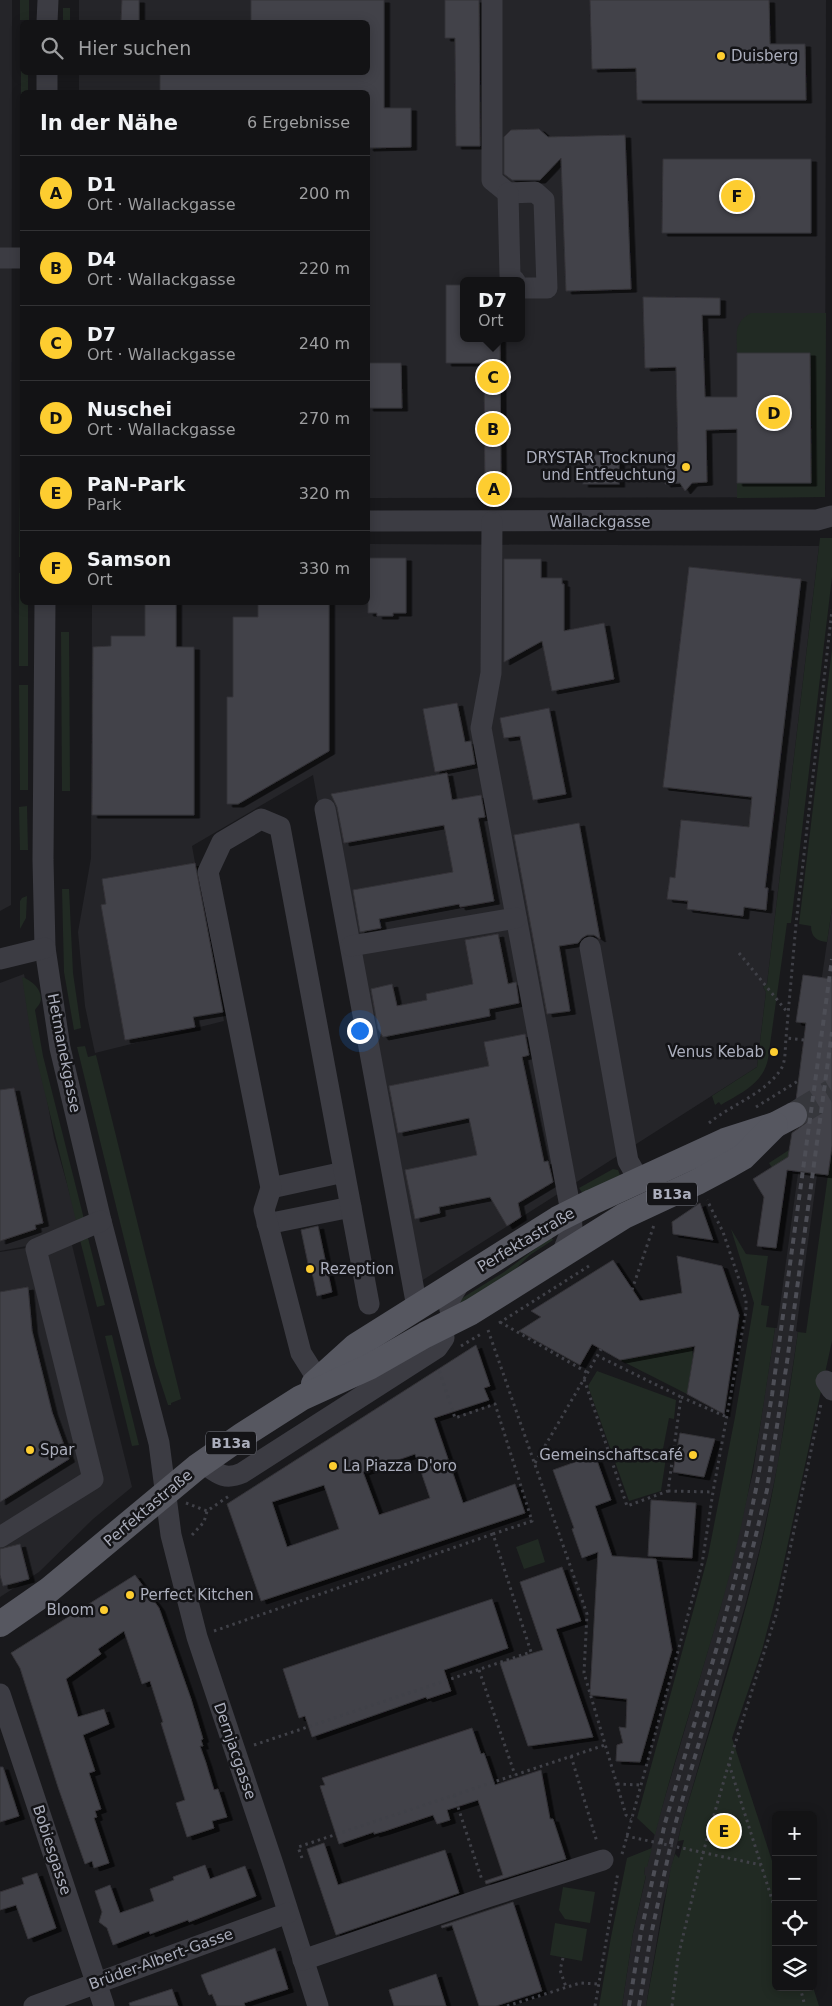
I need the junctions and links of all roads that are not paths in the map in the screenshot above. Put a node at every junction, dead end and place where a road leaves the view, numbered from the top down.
1 (48, 0) edge
2 (492, 0) edge
3 (48, 20) edge
4 (47, 75) edge
5 (47, 90) edge
6 (508, 193) junction
7 (0, 258) edge
8 (20, 258) edge
9 (511, 277) edge
10 (525, 288) edge
11 (832, 516) edge
12 (370, 521) edge
13 (492, 522) junction
14 (45, 605) edge
15 (325, 809) dead end
16 (516, 918) junction
17 (351, 946) junction
18 (590, 947) dead end
19 (45, 948) junction
20 (0, 959) edge
21 (344, 1172) junction
22 (639, 1180) junction
23 (271, 1188) junction
24 (351, 1207) junction
25 (571, 1212) junction
26 (101, 1221) junction
27 (267, 1224) junction
28 (562, 1254) junction
29 (464, 1277) junction
30 (369, 1304) dead end
31 (417, 1307) junction
32 (449, 1324) junction
33 (310, 1389) junction
34 (203, 1463) junction
35 (165, 1494) junction
36 (0, 1537) edge
37 (0, 1624) edge
38 (0, 1694) edge
39 (603, 1860) road end
40 (288, 1913) junction
41 (303, 1960) junction
42 (96, 1983) junction
43 (34, 2006) edge
44 (104, 2006) edge
45 (318, 2006) edge

1 - 3 street
2 - 6 street
4 - 5 street
6 - 9 street
6 - 10 street
7 - 8 street
11 - 13 street, Wallackgasse
12 - 13 street, Wallackgasse
13 - 16 street
14 - 19 street, Hetmanekgasse
15 - 17 street
16 - 17 street
16 - 25 street
17 - 31 street
18 - 22 street
19 - 20 street
19 - 26 street, Hetmanekgasse
21 - 23 street
21 - 23 street
21 - 24 street
22 - 25 main road, Perfektastraße / B13a
22 - 28 main road, Perfektastraße / B13a
23 - 27 street
24 - 27 street
24 - 30 street
25 - 28 street
25 - 29 main road, Perfektastraße / B13a
26 - 35 street, Hetmanekgasse
26 - 36 street
27 - 33 street
28 - 32 main road, Perfektastraße / B13a
29 - 31 main road, Perfektastraße / B13a
29 - 32 street
31 - 33 main road, Perfektastraße / B13a
32 - 33 main road, Perfektastraße / B13a
32 - 34 street
33 - 34 main road, Perfektastraße / B13a
34 - 35 main road, Perfektastraße / B13a
35 - 37 main road, Perfektastraße / B13a
35 - 40 street, Dernjacgasse
38 - 42 street, Bobiesgasse
39 - 41 street
40 - 41 street, Dernjacgasse
40 - 42 street, Brüder-Albert-Gasse
41 - 45 street, Dernjacgasse
42 - 43 street, Brüder-Albert-Gasse
42 - 44 street, Bobiesgasse

